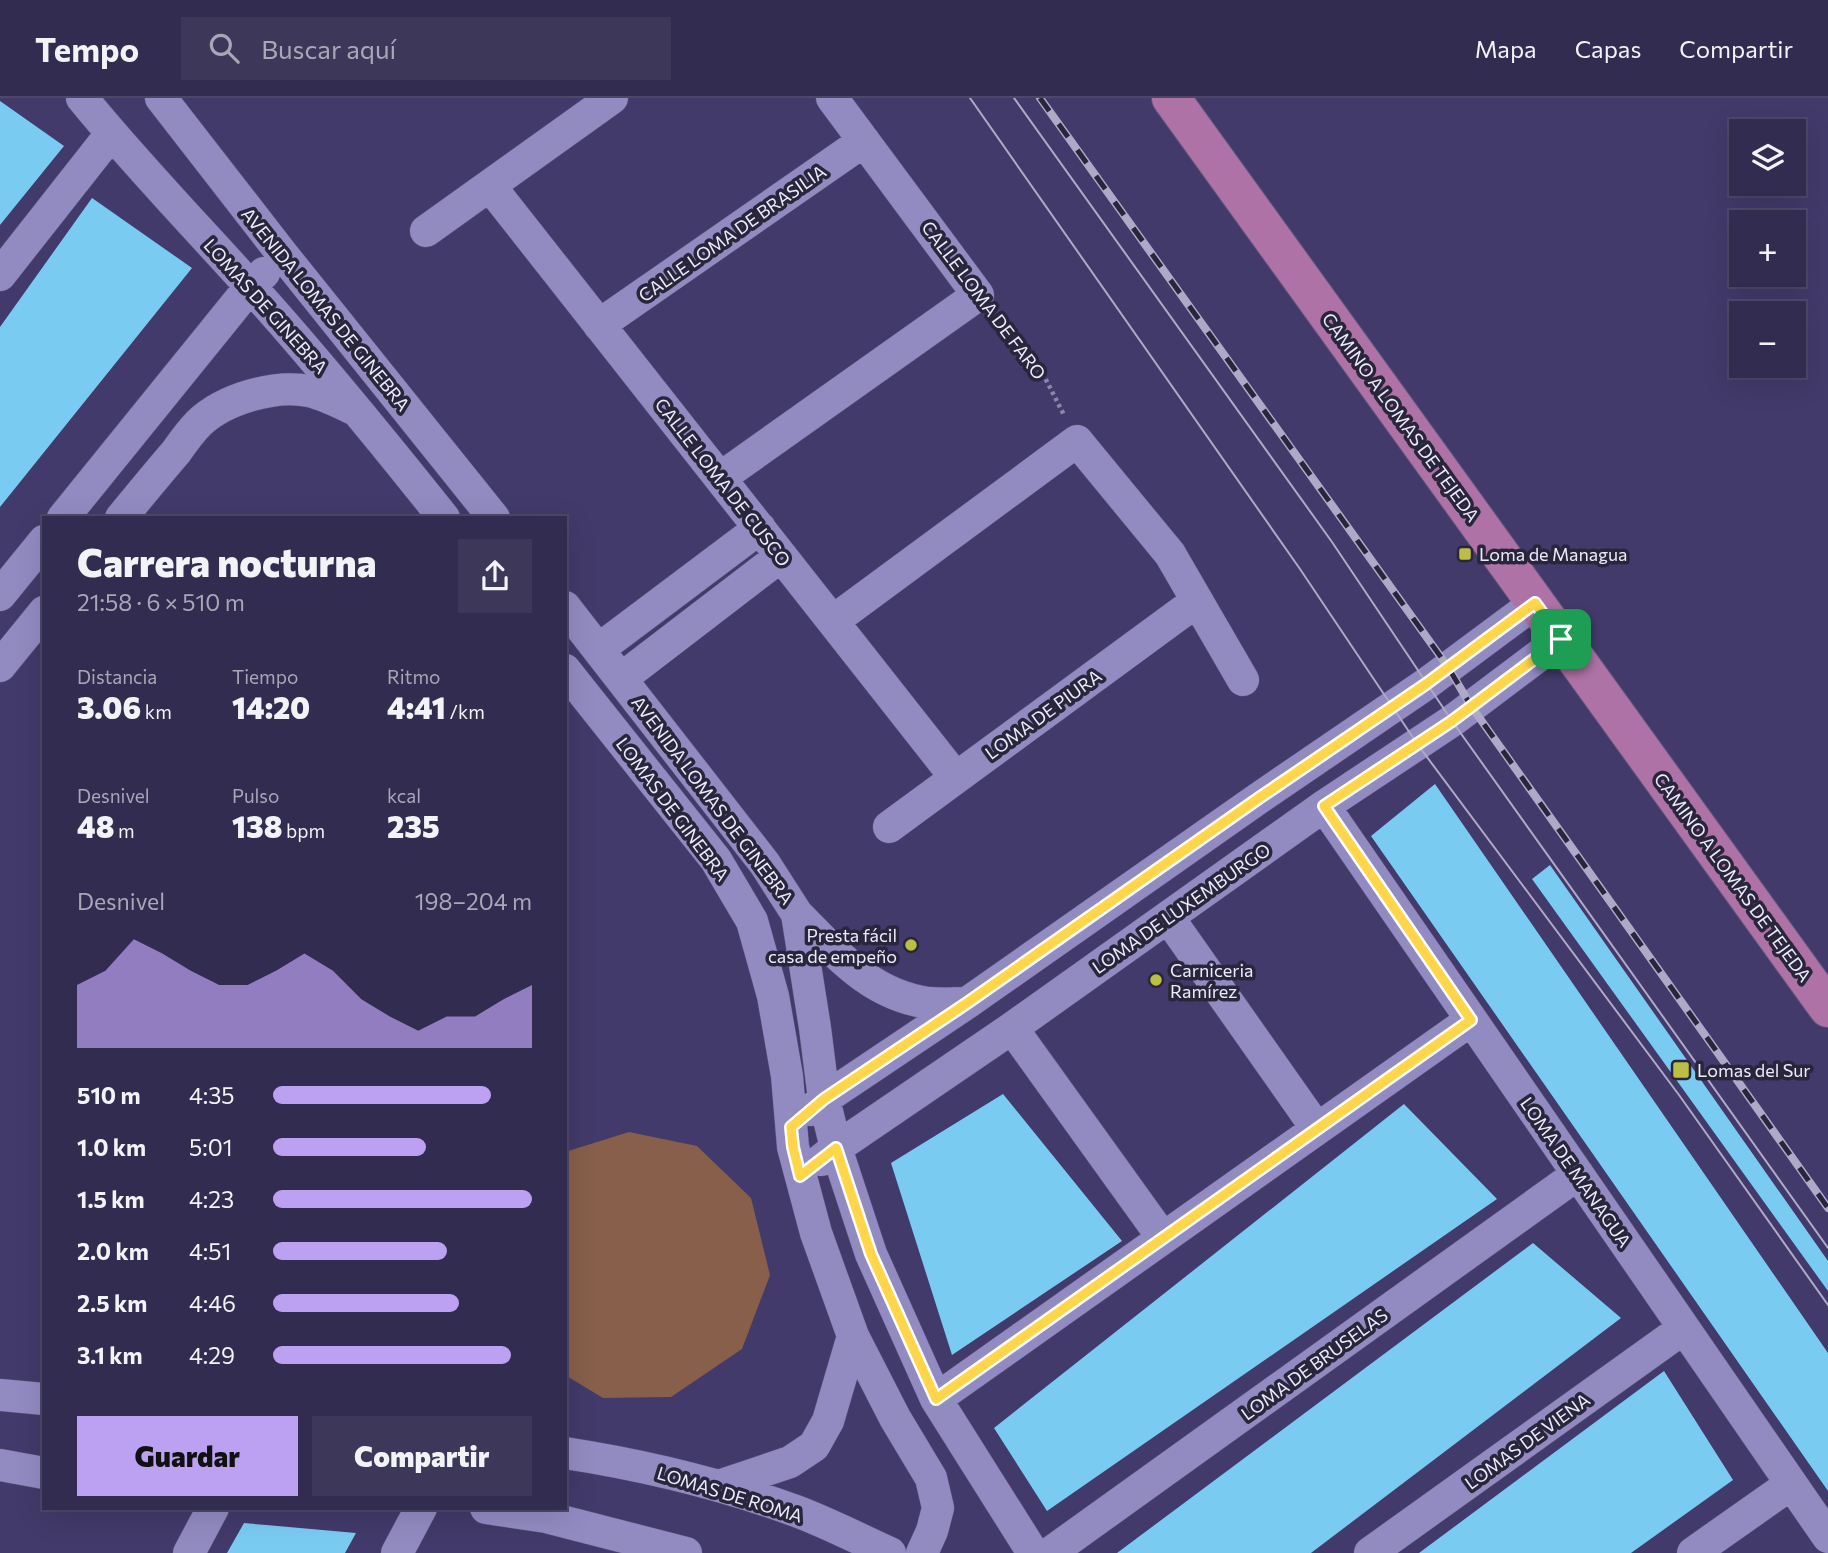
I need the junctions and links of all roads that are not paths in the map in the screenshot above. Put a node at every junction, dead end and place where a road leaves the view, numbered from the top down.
1 (82, 98) edge
2 (161, 98) edge
3 (612, 98) edge
4 (832, 98) edge
5 (1171, 98) edge
6 (111, 134) junction
7 (864, 141) junction
8 (490, 186) junction
9 (426, 231) dead end
10 (283, 256) junction
11 (0, 275) edge
12 (250, 286) junction
13 (599, 325) junction
14 (360, 413) junction
15 (720, 478) junction
16 (65, 516) edge
17 (123, 516) edge
18 (442, 516) edge
19 (492, 516) edge
20 (760, 528) junction
21 (42, 543) edge
22 (781, 556) junction
23 (5, 578) edge
24 (1197, 601) junction
25 (1535, 603) junction
26 (567, 609) edge
27 (42, 614) edge
28 (833, 621) junction
29 (1561, 639) junction
30 (599, 649) junction
31 (0, 666) edge
32 (567, 673) edge
33 (622, 678) junction
34 (1243, 680) dead end
35 (956, 778) junction
36 (1259, 798) junction
37 (1324, 806) junction
38 (889, 827) dead end
39 (1284, 835) junction
40 (797, 914) junction
41 (1168, 917) junction
42 (967, 1003) junction
43 (1828, 1008) edge
44 (1471, 1020) junction
45 (1012, 1028) junction
46 (824, 1099) junction
47 (791, 1127) junction
48 (1317, 1129) junction
49 (836, 1148) junction
50 (1578, 1174) junction
51 (800, 1176) junction
52 (1163, 1238) junction
53 (1684, 1328) junction
54 (853, 1336) junction
55 (0, 1395) edge
56 (42, 1399) edge
57 (936, 1399) junction
58 (567, 1453) edge
59 (0, 1465) edge
60 (42, 1473) edge
61 (1791, 1484) junction
62 (719, 1486) junction
63 (212, 1510) edge
64 (420, 1510) edge
65 (499, 1510) edge
66 (1828, 1537) edge
67 (616, 1544) edge
68 (189, 1553) edge
69 (397, 1553) edge
70 (686, 1553) edge
71 (890, 1553) edge
72 (922, 1553) edge
73 (1033, 1553) edge
74 (1050, 1553) edge
75 (1370, 1553) edge
76 (1693, 1553) edge

1 - 6 street, LOMAS DE GINEBRA
2 - 10 street, AVENIDA LOMAS DE GINEBRA
3 - 8 street
4 - 7 street, CALLE LOMA DE FARO
5 - 25 main road, CAMINO A LOMAS DE TEJEDA
6 - 11 street
6 - 12 street, LOMAS DE GINEBRA
7 - 13 street, CALLE LOMA DE BRASILIA
7 - 15 street, CALLE LOMA DE FARO
8 - 9 street
8 - 13 street, CALLE LOMA DE CUSCO
10 - 12 street
10 - 19 street, AVENIDA LOMAS DE GINEBRA
12 - 14 street, LOMAS DE GINEBRA
12 - 16 street
13 - 15 street, CALLE LOMA DE CUSCO
14 - 17 street
14 - 18 street, LOMAS DE GINEBRA
15 - 20 street, CALLE LOMA DE CUSCO
20 - 22 street, CALLE LOMA DE CUSCO
20 - 30 street
21 - 23 street
22 - 28 street, CALLE LOMA DE CUSCO
22 - 33 street
24 - 28 street
24 - 34 street
24 - 35 street, LOMA DE PIURA
25 - 29 main road, CAMINO A LOMAS DE TEJEDA
25 - 36 street
26 - 30 street, AVENIDA LOMAS DE GINEBRA
27 - 31 street
28 - 35 street, CALLE LOMA DE CUSCO
29 - 37 street, LOMA DE LUXEMBURGO
29 - 43 main road, CAMINO A LOMAS DE TEJEDA
30 - 33 street, AVENIDA LOMAS DE GINEBRA
32 - 47 street, LOMAS DE GINEBRA
33 - 40 street, AVENIDA LOMAS DE GINEBRA
35 - 38 street, LOMA DE PIURA
36 - 39 street
36 - 42 street
37 - 39 street, LOMA DE LUXEMBURGO
37 - 44 street, LOMA DE MANAGUA
39 - 41 street, LOMA DE LUXEMBURGO
40 - 42 street
40 - 46 street, AVENIDA LOMAS DE GINEBRA
41 - 45 street, LOMA DE LUXEMBURGO
41 - 48 street
42 - 46 street
44 - 48 street
44 - 50 street, LOMA DE MANAGUA
45 - 49 street, LOMA DE LUXEMBURGO
45 - 52 street
46 - 47 street
46 - 49 street, AVENIDA LOMAS DE GINEBRA
47 - 51 street, LOMAS DE GINEBRA
48 - 52 street
49 - 51 street, LOMA DE LUXEMBURGO
49 - 57 street, AVENIDA LOMAS DE GINEBRA
50 - 53 street, LOMA DE MANAGUA
50 - 74 street, LOMA DE BRUSELAS
51 - 54 street, LOMAS DE GINEBRA
52 - 57 street
53 - 61 street, LOMA DE MANAGUA
53 - 75 street, LOMAS DE VIENA
54 - 62 street
54 - 72 street, LOMAS DE GINEBRA
55 - 56 street
57 - 73 street, AVENIDA LOMAS DE GINEBRA
58 - 62 street, LOMAS DE ROMA
59 - 60 street
61 - 66 street, LOMA DE MANAGUA
61 - 76 street
62 - 71 street, LOMAS DE ROMA
63 - 68 street
64 - 69 street
65 - 67 street
67 - 70 street

